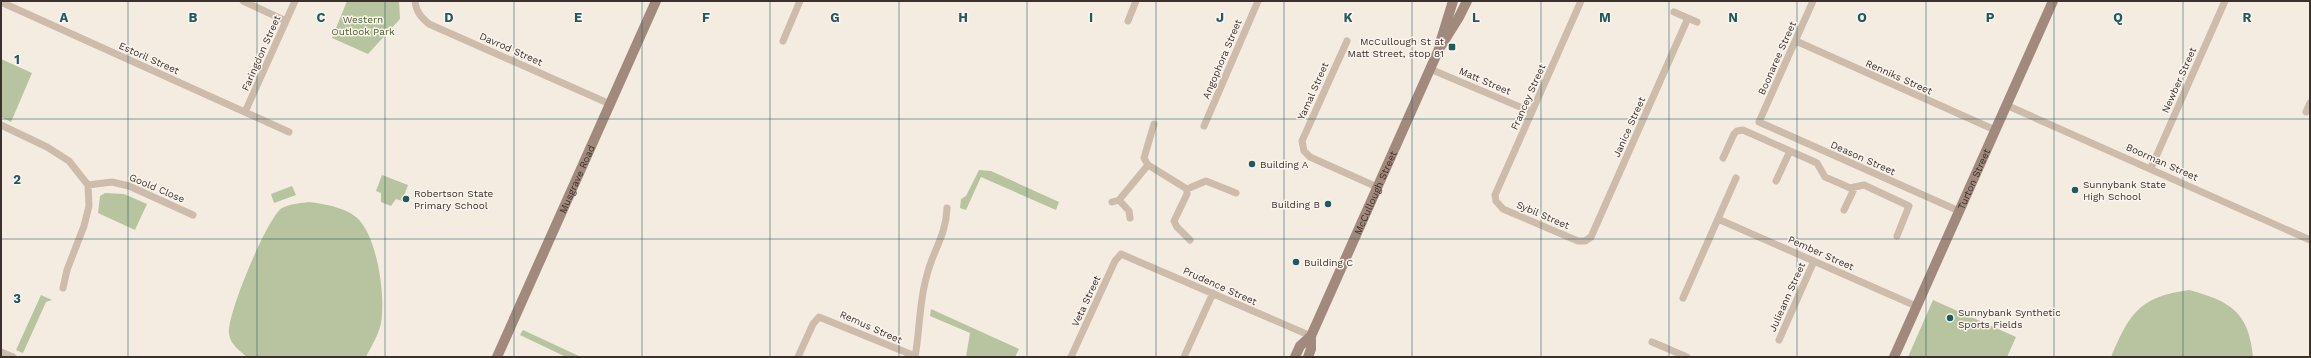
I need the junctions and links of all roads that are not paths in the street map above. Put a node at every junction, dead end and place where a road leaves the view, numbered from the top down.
1 (243, 1) edge
2 (295, 1) edge
3 (416, 1) edge
4 (656, 1) edge
5 (800, 1) edge
6 (1136, 1) edge
7 (1258, 1) edge
8 (1453, 1) edge
9 (1467, 1) edge
10 (1581, 1) edge
11 (1813, 1) edge
12 (2053, 1) edge
13 (2225, 1) edge
14 (1, 2) edge
15 (1674, 12) dead end
16 (1688, 18) junction
17 (286, 21) junction
18 (1128, 21) dead end
19 (1698, 22) dead end
20 (783, 41) dead end
21 (1346, 41) dead end
22 (1796, 41) junction
23 (1439, 49) junction
24 (1430, 69) junction
25 (2310, 103) edge
26 (610, 104) junction
27 (2006, 105) junction
28 (245, 112) junction
29 (1532, 112) junction
30 (2306, 112) dead end
31 (1759, 122) joint
32 (1154, 124) dead end
33 (1, 125) edge
34 (1204, 126) dead end
35 (1995, 130) junction
36 (289, 132) dead end
37 (1790, 151) junction
38 (1723, 158) dead end
39 (1148, 165) junction
40 (2150, 168) junction
41 (1736, 178) dead end
42 (1776, 181) dead end
43 (88, 185) junction
44 (1377, 187) junction
45 (1855, 187) junction
46 (1187, 188) junction
47 (1236, 193) dead end
48 (1120, 200) junction
49 (1496, 201) joint
50 (1112, 202) dead end
51 (947, 208) dead end
52 (1844, 210) dead end
53 (1959, 211) junction
54 (194, 215) dead end
55 (1130, 218) dead end
56 (1718, 219) junction
57 (1897, 236) dead end
58 (1190, 240) dead end
59 (2310, 240) edge
60 (1585, 241) joint
61 (1121, 254) joint
62 (1814, 261) junction
63 (63, 288) dead end
64 (1213, 293) junction
65 (1682, 298) dead end
66 (1916, 306) junction
67 (1311, 336) junction
68 (1779, 340) dead end
69 (1652, 342) dead end
70 (1, 352) edge
71 (915, 356) edge
72 (13, 357) edge
73 (496, 357) edge
74 (798, 357) edge
75 (1072, 357) edge
76 (1184, 357) edge
77 (1295, 357) edge
78 (1308, 357) edge
79 (1687, 357) edge
80 (1894, 357) edge

1 - 17 street
2 - 17 street, Faringdon Street
3 - 26 street, Davrod Street
4 - 26 street, Musgrave Road
5 - 20 street
6 - 18 street
7 - 34 street, Angophora Street
8 - 23 street, McCullough Street
9 - 23 street, McCullough Street
10 - 29 street, Francey Street
11 - 22 street, Boonaree Street
12 - 27 street, Turton Street
13 - 40 street, Newber Street
14 - 28 street, Estoril Street
15 - 16 street
16 - 19 street
16 - 60 street, Janice Street
17 - 28 street, Faringdon Street
21 - 44 street, Yamal Street
22 - 31 street, Boonaree Street
22 - 35 street, Renniks Street
23 - 24 street, McCullough Street
24 - 29 street, Matt Street
24 - 44 street, McCullough Street
25 - 30 street
26 - 73 street, Musgrave Road
27 - 35 street, Turton Street
27 - 40 street, Boorman Street
28 - 36 street, Estoril Street
29 - 49 street, Francey Street
31 - 53 street, Deason Street
32 - 39 street
33 - 43 street
35 - 53 street, Turton Street
37 - 38 street
37 - 42 street
37 - 45 street
39 - 46 street
39 - 48 street
40 - 59 street, Boorman Street
41 - 56 street
43 - 54 street, Goold Close
43 - 63 street
44 - 67 street, McCullough Street
45 - 52 street
45 - 57 street
46 - 47 street
46 - 58 street
48 - 50 street
48 - 55 street
49 - 60 street, Sybil Street
51 - 71 street
53 - 66 street, Turton Street
56 - 62 street, Pember Street
56 - 65 street
61 - 64 street, Prudence Street
61 - 75 street, Veta Street
62 - 66 street, Pember Street
62 - 68 street, Julieann Street
64 - 67 street, Prudence Street
64 - 76 street
66 - 80 street, Turton Street
67 - 77 street, McCullough Street
67 - 78 street, McCullough Street
69 - 79 street
70 - 72 street
71 - 74 street, Remus Street

